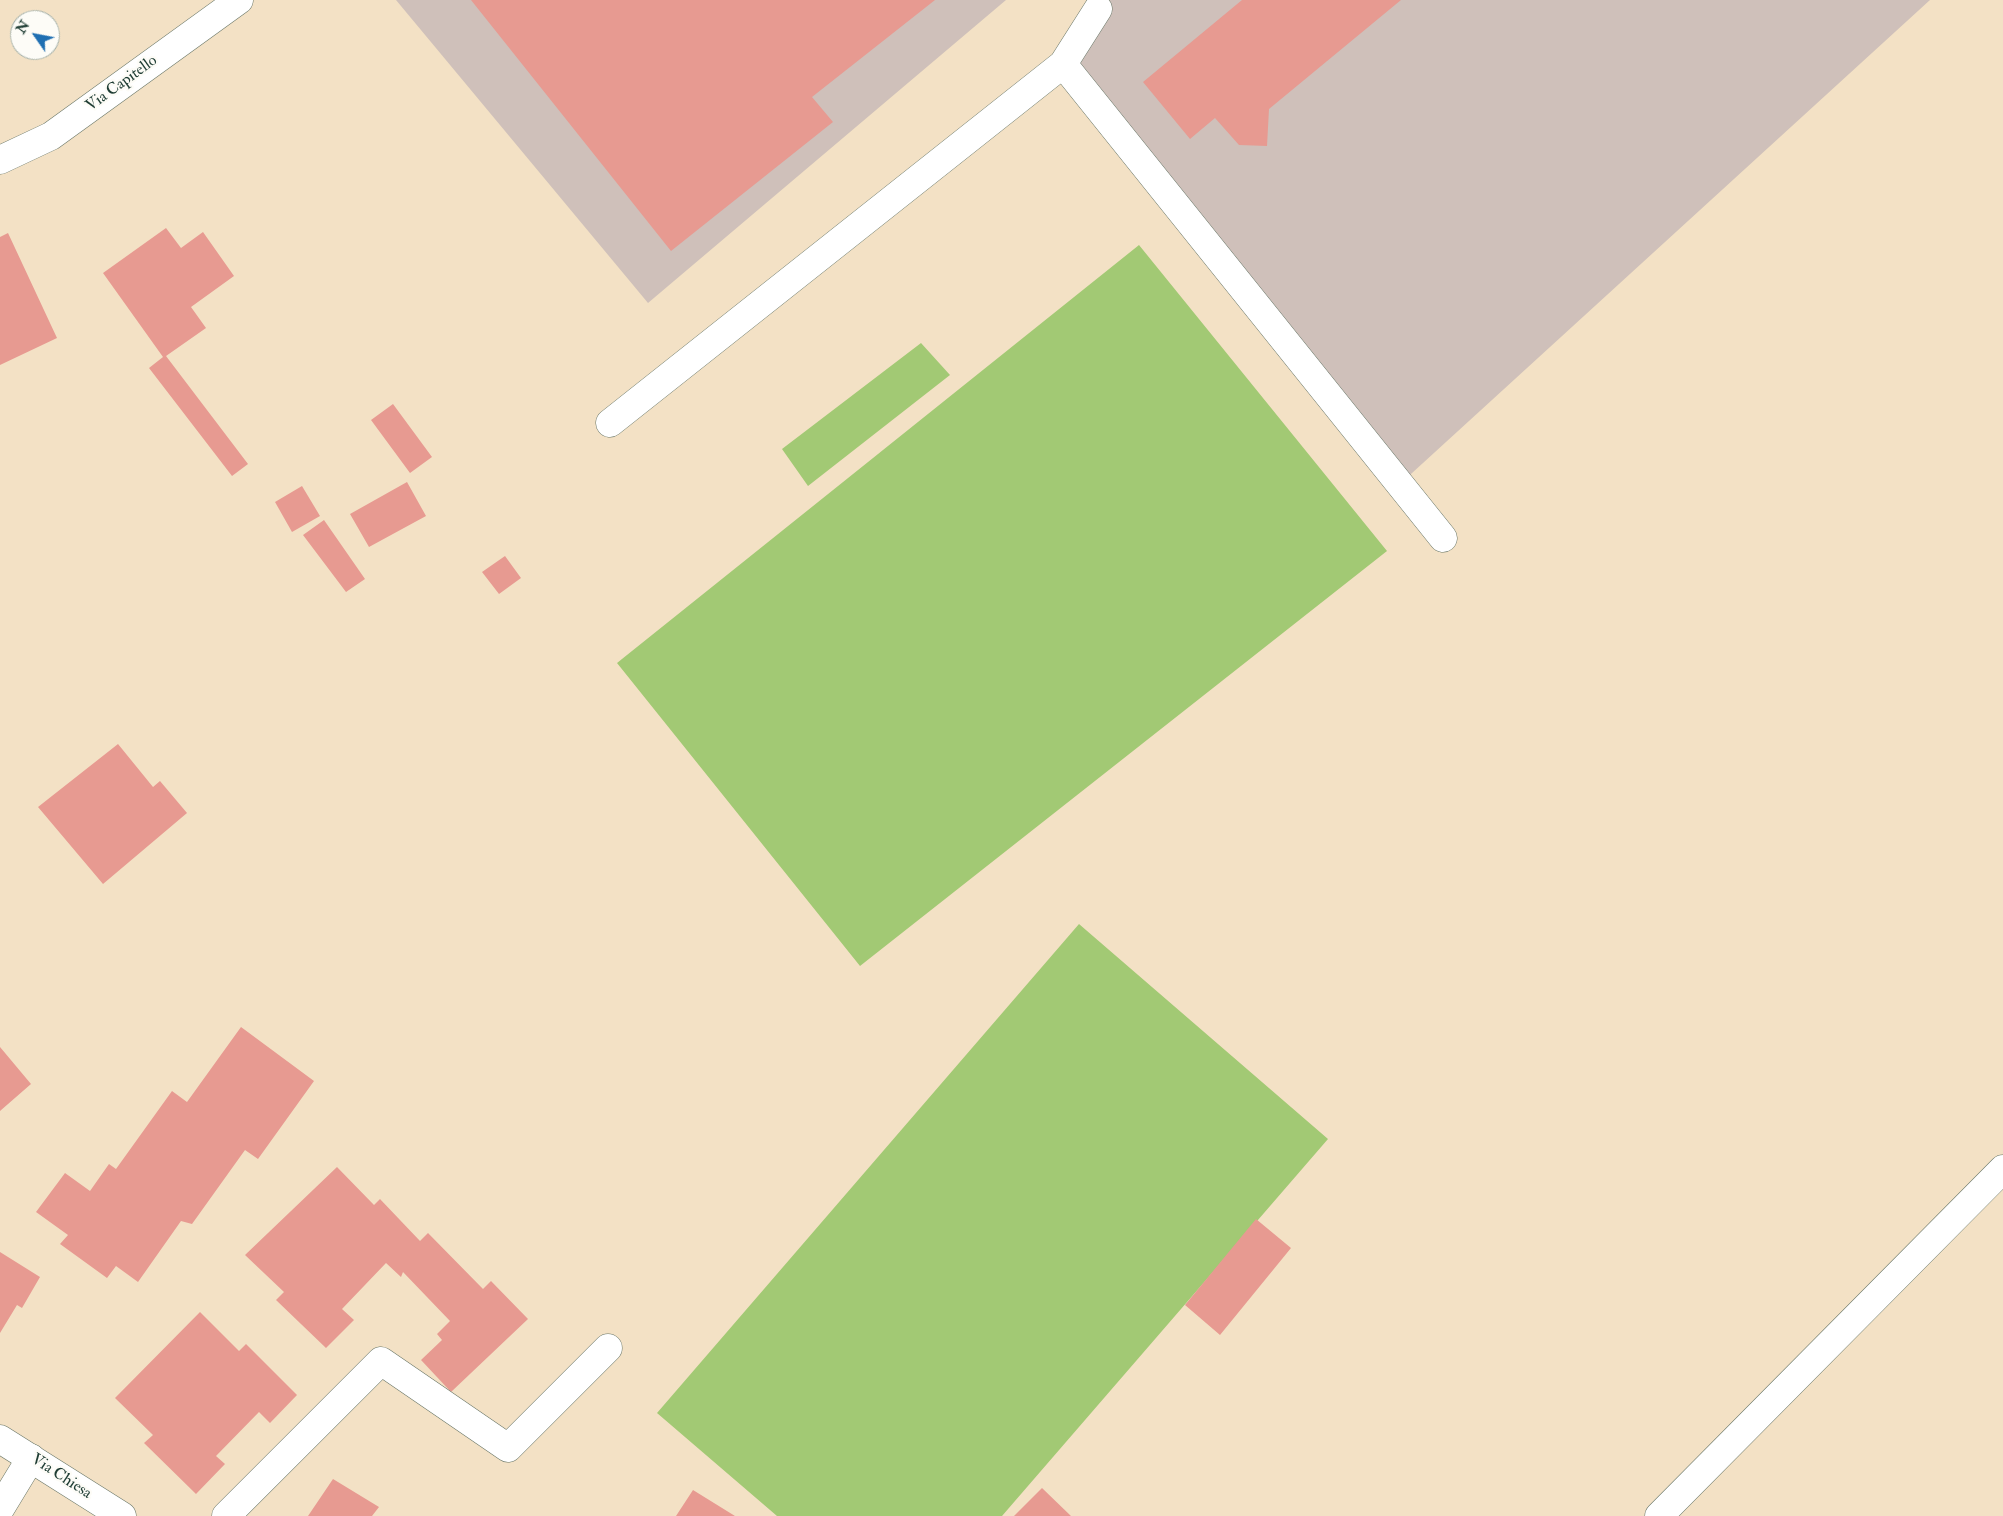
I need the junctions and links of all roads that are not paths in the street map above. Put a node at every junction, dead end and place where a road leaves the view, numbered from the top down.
1 (240, 0) edge
2 (1099, 3) edge
3 (1063, 64) junction
4 (0, 160) edge
5 (610, 424) dead end
6 (1443, 538) dead end
7 (2003, 1169) edge
8 (608, 1348) dead end
9 (0, 1439) edge
10 (31, 1458) junction
11 (0, 1508) edge
12 (122, 1516) edge
13 (226, 1516) edge
14 (1659, 1516) edge

1 - 4 street, Via Capitello
2 - 3 street
3 - 5 street
3 - 6 street
7 - 14 street
8 - 13 street
9 - 10 street, Via Chiesa
10 - 11 street
10 - 12 street, Via Chiesa

